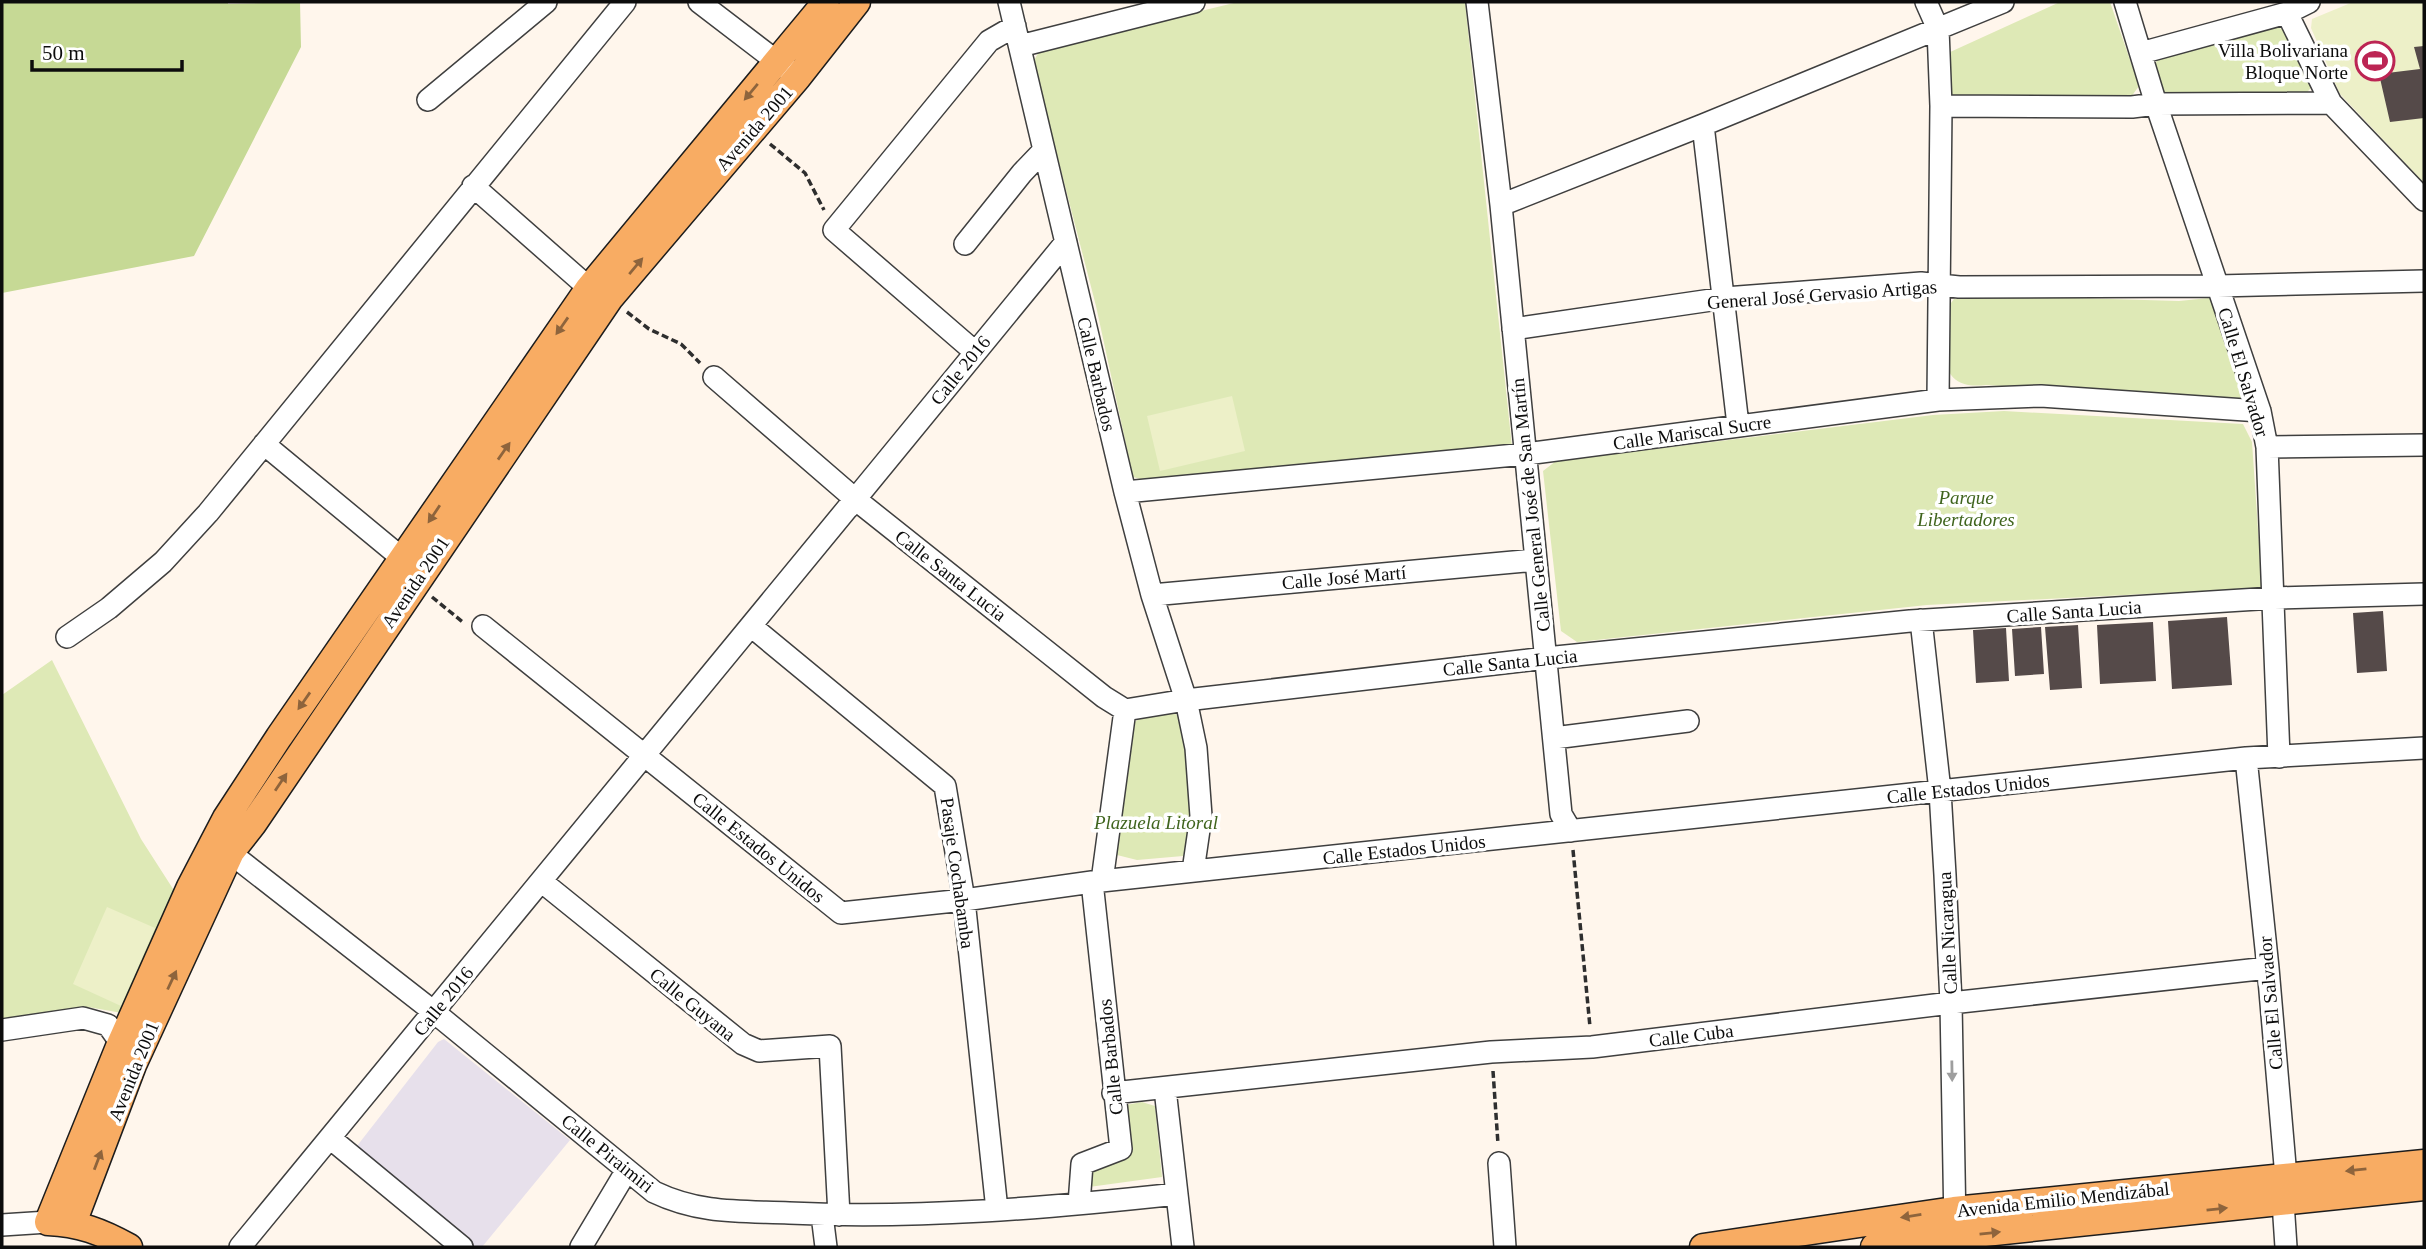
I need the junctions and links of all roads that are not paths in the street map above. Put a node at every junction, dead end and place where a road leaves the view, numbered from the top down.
1 (546, 2) edge
2 (625, 2) edge
3 (699, 2) edge
4 (826, 2) edge
5 (857, 2) edge
6 (1009, 2) edge
7 (1194, 2) edge
8 (1477, 2) edge
9 (1926, 2) edge
10 (2003, 2) edge
11 (2125, 2) edge
12 (2309, 2) edge
13 (2287, 13) junction
14 (1938, 29) junction
15 (1017, 36) junction
16 (2141, 53) junction
17 (787, 69) junction
18 (428, 100) dead end
19 (2331, 103) junction
20 (2155, 104) junction
21 (1941, 106) junction
22 (1703, 125) junction
23 (1044, 150) junction
24 (473, 186) junction
25 (2424, 200) edge
26 (1501, 205) junction
27 (1066, 242) junction
28 (965, 244) dead end
29 (2424, 281) edge
30 (1941, 284) junction
31 (2218, 286) junction
32 (599, 293) junction
33 (1725, 298) junction
34 (1513, 329) junction
35 (975, 352) junction
36 (714, 377) road end
37 (1938, 400) junction
38 (2260, 411) junction
39 (1738, 425) junction
40 (264, 444) junction
41 (2424, 445) edge
42 (2267, 447) junction
43 (1526, 454) junction
44 (1125, 492) junction
45 (855, 499) junction
46 (403, 559) junction
47 (1536, 560) junction
48 (2424, 594) edge
49 (1152, 595) junction
50 (2274, 598) junction
51 (1921, 620) junction
52 (483, 626) road end
53 (751, 626) junction
54 (67, 638) dead end
55 (1546, 658) junction
56 (1186, 700) junction
57 (1125, 710) junction
58 (1688, 721) dead end
59 (1553, 738) junction
60 (2424, 748) edge
61 (645, 754) junction
62 (2279, 757) junction
63 (2246, 758) junction
64 (1940, 791) junction
65 (1572, 831) junction
66 (222, 847) junction
67 (1193, 871) junction
68 (541, 881) junction
69 (1097, 882) junction
70 (964, 900) junction
71 (2268, 968) junction
72 (1951, 1003) junction
73 (433, 1012) junction
74 (2, 1030) edge
75 (127, 1053) junction
76 (1165, 1089) junction
77 (1113, 1093) junction
78 (330, 1138) junction
79 (1499, 1163) road end
80 (2424, 1163) edge
81 (627, 1170) junction
82 (2424, 1187) edge
83 (2284, 1190) junction
84 (1177, 1194) junction
85 (1079, 1204) junction
86 (997, 1210) junction
87 (1954, 1210) junction
88 (830, 1215) junction
89 (60, 1223) junction
90 (2, 1225) edge
91 (1956, 1242) edge
92 (129, 1247) edge
93 (240, 1247) edge
94 (463, 1247) edge
95 (580, 1247) edge
96 (826, 1247) edge
97 (1183, 1247) edge
98 (1505, 1247) edge
99 (1703, 1247) edge
100 (1874, 1247) edge
101 (2286, 1247) edge

1 - 18 street
2 - 24 street
3 - 17 street
4 - 17 main road, Avenida 2001
5 - 17 main road, Avenida 2001
6 - 15 street, Calle Barbados
7 - 15 street
8 - 26 street, Calle General José de San Martín
9 - 14 street
10 - 14 street
11 - 16 street, Calle El Salvador
12 - 13 street
13 - 16 street
13 - 19 street
14 - 21 street
14 - 22 street
15 - 23 street, Calle Barbados
15 - 35 street
16 - 20 street, Calle El Salvador
17 -> 32 main road, Avenida 2001
32 -> 17 main road, Avenida 2001
19 - 20 street
19 - 25 street
20 - 21 street
20 - 31 street, Calle El Salvador
21 - 30 street
22 - 26 street
22 - 33 street
23 - 27 street, Calle Barbados
23 - 28 street
24 - 32 street
24 - 40 street
26 - 34 street, Calle General José de San Martín
27 - 35 street, Calle 2016
27 - 44 street, Calle Barbados
29 - 31 street, General José Gervasio Artigas
30 - 31 street, General José Gervasio Artigas
30 - 33 street, General José Gervasio Artigas
30 - 37 street
31 - 38 street, Calle El Salvador
32 -> 46 main road, Avenida 2001
66 -> 32 main road, Avenida 2001
33 - 34 street, General José Gervasio Artigas
33 - 39 street
34 - 43 street, Calle General José de San Martín
35 - 45 street, Calle 2016
36 - 45 street, Calle Santa Lucia
37 - 38 street, Calle Mariscal Sucre
37 - 39 street, Calle Mariscal Sucre
38 - 42 street, Calle El Salvador
39 - 43 street, Calle Mariscal Sucre
40 - 46 street
40 - 54 street
41 - 42 street
42 - 50 street, Calle El Salvador
43 - 44 street, Calle Mariscal Sucre
43 - 47 street, Calle General José de San Martín
44 - 49 street, Calle Barbados
45 - 53 street, Calle 2016
45 - 57 street, Calle Santa Lucia
45 - 61 street, Calle 2016
46 -> 66 main road, Avenida 2001
47 - 49 street, Calle José Martí
47 - 55 street, Calle General José de San Martín
48 - 50 street, Calle Santa Lucia
49 - 56 street, Calle Barbados
50 - 51 street, Calle Santa Lucia
50 - 62 street, Calle El Salvador
51 - 55 street, Calle Santa Lucia
51 - 64 street, Calle Nicaragua
52 - 61 street, Calle Estados Unidos
53 - 61 street, Calle 2016
53 - 70 street, Pasaje Cochabamba
55 - 56 street, Calle Santa Lucia
55 - 59 street, Calle General José de San Martín
56 - 57 street, Calle Santa Lucia
56 - 67 street, Calle Barbados
57 - 69 street, Calle Barbados
58 - 59 street
59 - 65 street, Calle General José de San Martín
60 - 62 street, Calle Estados Unidos
61 - 68 street, Calle 2016
61 - 70 street, Calle Estados Unidos
62 - 63 street, Calle Estados Unidos
63 - 64 street, Calle Estados Unidos
63 - 71 street, Calle El Salvador
64 - 65 street, Calle Estados Unidos
64 - 72 street, Calle Nicaragua
65 - 67 street, Calle Estados Unidos
66 - 73 street, Calle Piraimiri
66 - 75 main road, Avenida 2001
67 - 69 street, Calle Estados Unidos
68 - 73 street, Calle 2016
68 - 88 street, Calle Guyana
69 - 70 street, Calle Estados Unidos
69 - 77 street, Calle Barbados
70 - 86 street, Pasaje Cochabamba
71 - 72 street, Calle Cuba
71 - 83 street, Calle El Salvador
72 - 76 street, Calle Cuba
72 -> 87 street, Calle Nicaragua
73 - 78 street, Calle 2016
73 - 81 street, Calle Piraimiri
74 - 75 street
75 - 89 main road, Avenida 2001
76 - 77 street, Calle Cuba
76 - 84 street
77 - 85 street, Calle Barbados
78 - 93 street, Calle 2016
78 - 94 street
79 - 98 street
80 -> 83 main road, Avenida Emilio Mendizábal
81 - 88 street, Calle Piraimiri
81 - 95 street
82 - 83 main road, Avenida Emilio Mendizábal
83 - 87 main road, Avenida Emilio Mendizábal
91 -> 83 main road, Avenida Emilio Mendizábal
83 - 101 street, Calle El Salvador
84 - 85 street, Calle Piraimiri
84 - 97 street
85 - 86 street, Calle Piraimiri
86 - 88 street, Calle Piraimiri
87 - 91 street, Calle Nicaragua
87 -> 99 main road, Avenida Emilio Mendizábal
88 - 96 street, Calle Guyana
89 - 90 street
89 - 92 main road
91 - 100 main road, Avenida Emilio Mendizábal

